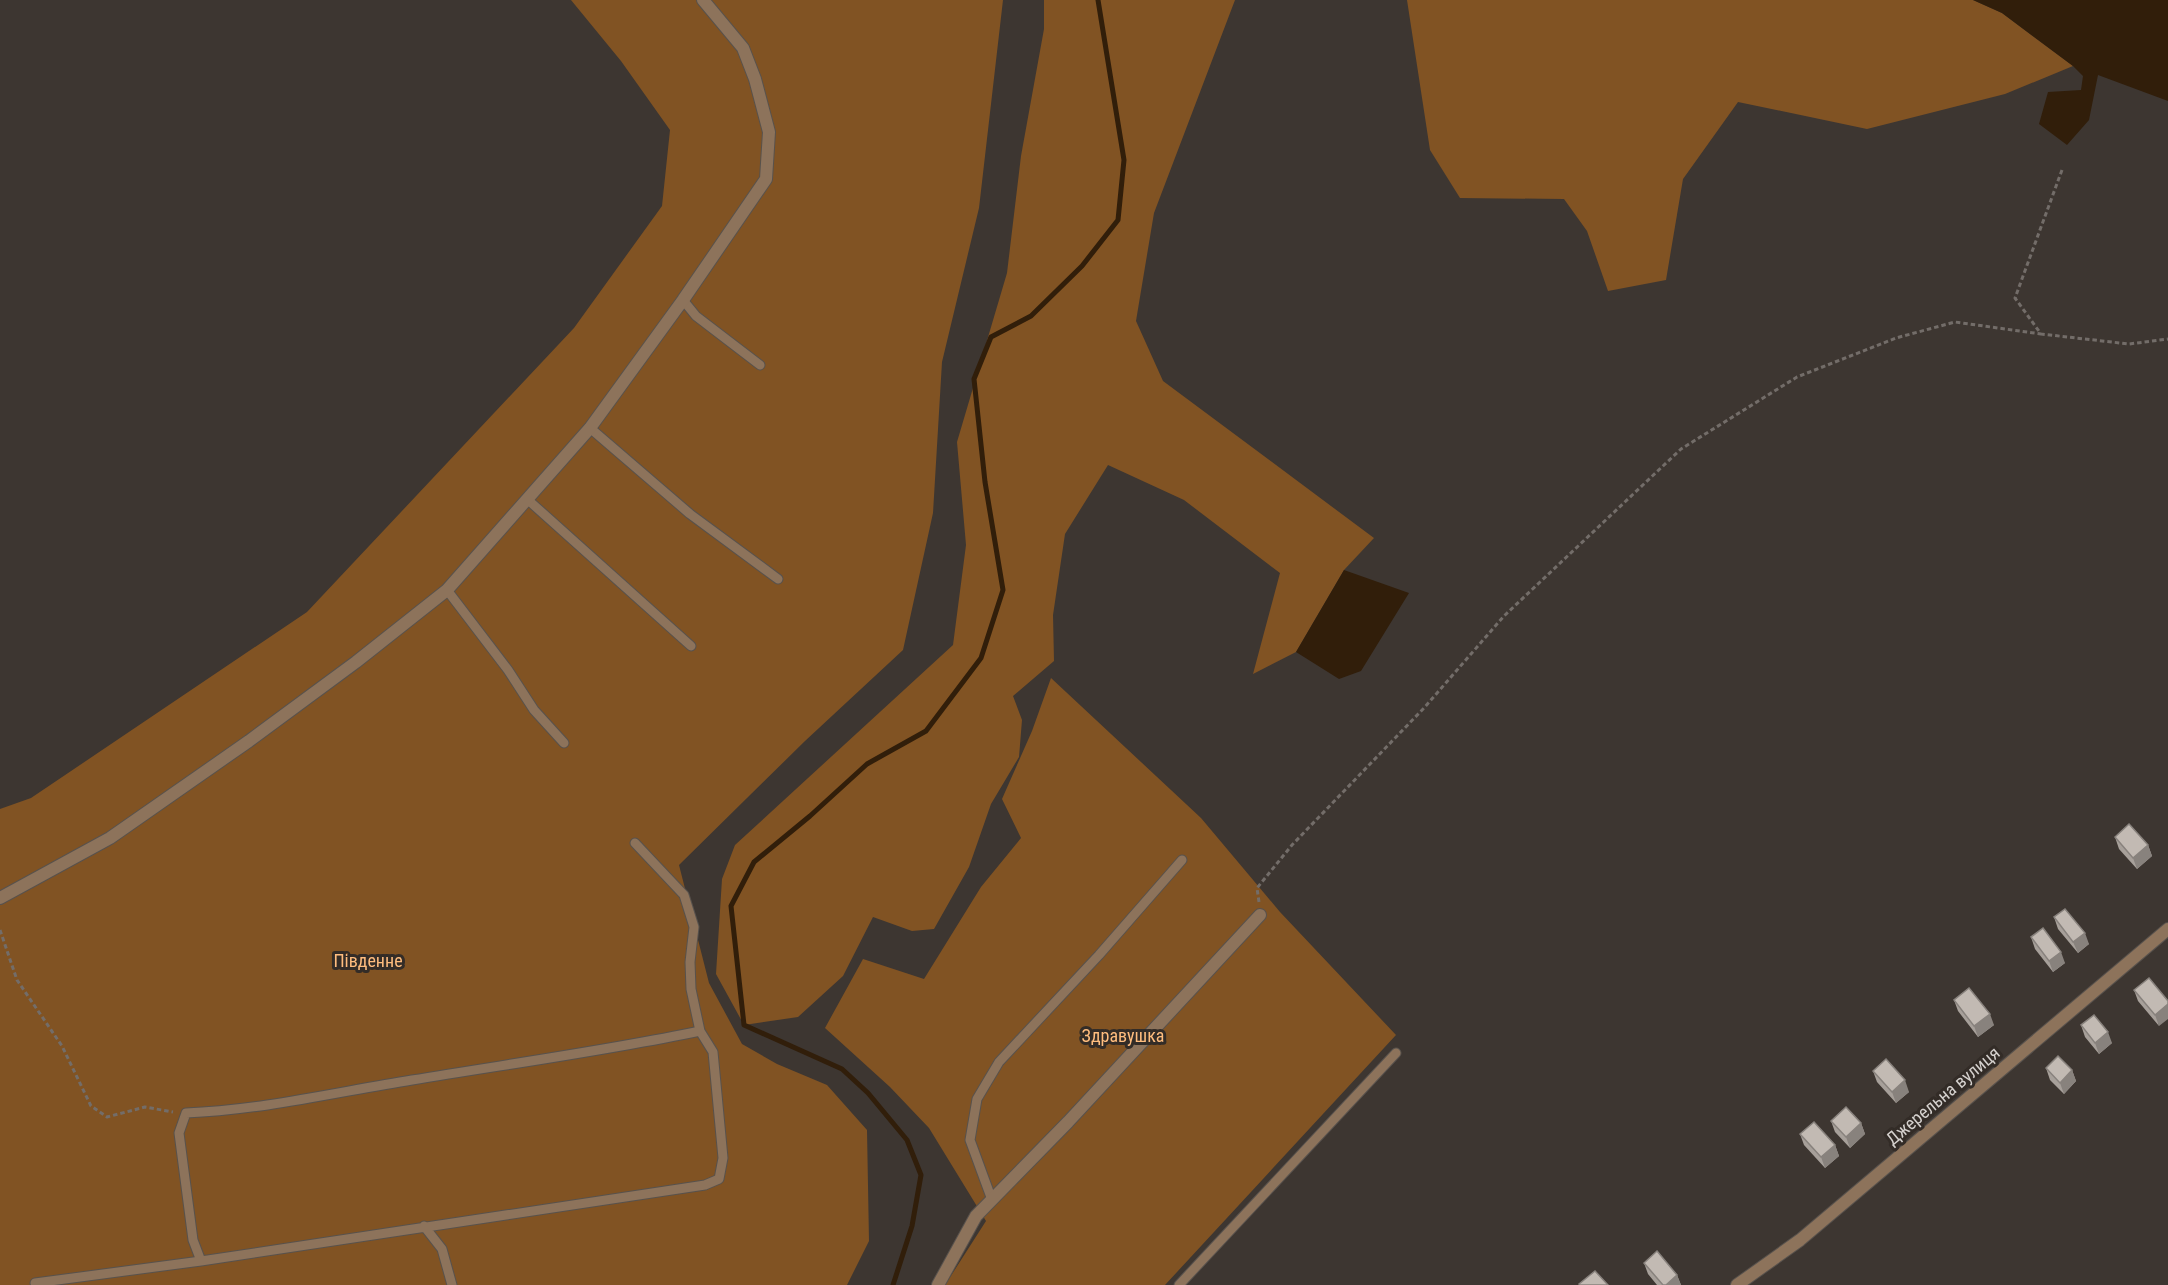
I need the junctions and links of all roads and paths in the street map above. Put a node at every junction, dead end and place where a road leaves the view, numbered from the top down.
1 (703, 0) edge
2 (2062, 170) dead end
3 (683, 300) junction
4 (2040, 334) junction
5 (2168, 339) edge
6 (760, 365) dead end
7 (590, 428) junction
8 (528, 499) junction
9 (778, 579) dead end
10 (447, 590) junction
11 (691, 646) dead end
12 (564, 743) dead end
13 (635, 843) dead end
14 (1182, 860) dead end
15 (0, 898) edge
16 (1260, 915) joint
17 (2168, 929) edge
18 (0, 930) edge
19 (700, 1031) junction
20 (1396, 1053) dead end
21 (186, 1113) junction
22 (992, 1200) junction
23 (424, 1226) junction
24 (201, 1261) junction
25 (35, 1283) dead end
26 (452, 1285) edge
27 (938, 1285) edge
28 (1179, 1285) edge
29 (1737, 1285) edge

1 - 3 street
2 - 4 path
3 - 6 lane
3 - 7 street
4 - 5 path
4 - 16 path
7 - 8 street
7 - 9 lane
8 - 10 street
8 - 11 lane
10 - 12 lane
10 - 15 street
13 - 19 lane
14 - 22 lane
16 - 22 street
17 - 29 street, Джерельна вулиця
18 - 21 path
19 - 21 lane
19 - 23 lane
20 - 28 lane
21 - 24 lane
22 - 27 street
23 - 24 lane
23 - 26 lane
24 - 25 lane

